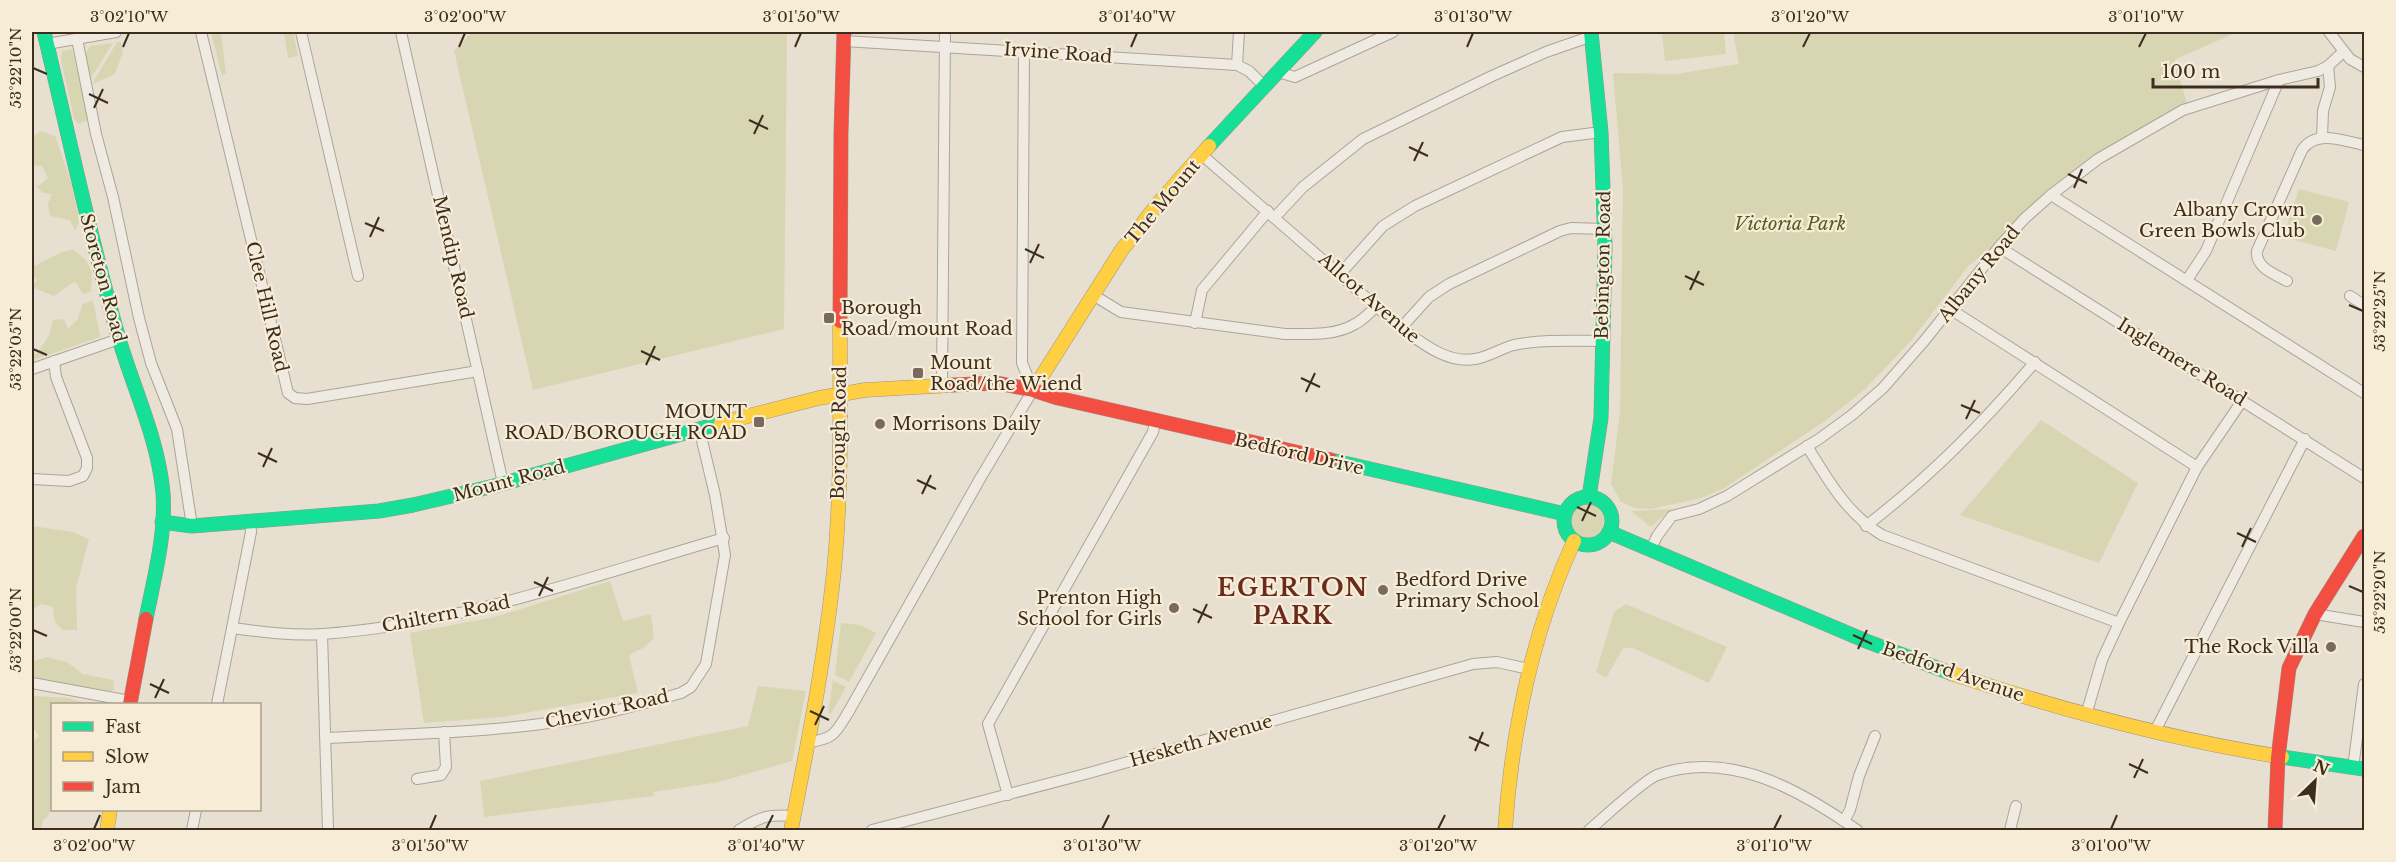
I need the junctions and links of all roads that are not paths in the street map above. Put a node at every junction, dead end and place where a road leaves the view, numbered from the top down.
1 (116, 32) edge
2 (201, 32) edge
3 (301, 32) edge
4 (401, 32) edge
5 (945, 32) edge
6 (1239, 32) edge
7 (1315, 32) edge
8 (1393, 32) edge
9 (2329, 32) edge
10 (1592, 34) edge
11 (844, 36) edge
12 (45, 38) edge
13 (77, 39) junction
14 (944, 46) junction
15 (1024, 51) junction
16 (2343, 52) junction
17 (1237, 65) junction
18 (2328, 66) junction
19 (2364, 67) edge
20 (1278, 72) junction
21 (2279, 80) junction
22 (1264, 86) junction
23 (1601, 132) junction
24 (2322, 137) junction
25 (2364, 145) edge
26 (1202, 155) junction
27 (2051, 195) junction
28 (1271, 214) junction
29 (1605, 229) junction
30 (1999, 247) junction
31 (1341, 273) junction
32 (358, 276) dead end
33 (2187, 280) junction
34 (2287, 281) dead end
35 (1093, 295) junction
36 (2350, 296) dead end
37 (2364, 305) edge
38 (1377, 306) junction
39 (1950, 309) junction
40 (1195, 323) junction
41 (1401, 328) junction
42 (119, 339) junction
43 (1602, 342) junction
44 (54, 361) junction
45 (2035, 362) junction
46 (32, 369) edge
47 (478, 371) junction
48 (942, 385) junction
49 (1033, 390) junction
50 (2364, 393) edge
51 (841, 394) junction
52 (2242, 401) junction
53 (1155, 421) junction
54 (699, 429) junction
55 (2305, 439) junction
56 (1807, 446) junction
57 (2198, 467) junction
58 (2364, 478) edge
59 (32, 479) edge
60 (503, 483) junction
61 (1589, 498) junction
62 (1565, 514) junction
63 (162, 522) junction
64 (250, 523) junction
65 (192, 526) junction
66 (1866, 526) junction
67 (1609, 532) junction
68 (2364, 537) edge
69 (724, 538) junction
70 (1574, 541) junction
71 (1651, 549) junction
72 (2315, 614) junction
73 (2119, 622) junction
74 (2364, 622) edge
75 (232, 628) junction
76 (322, 634) junction
77 (1529, 669) junction
78 (32, 683) edge
79 (2364, 684) edge
80 (130, 703) edge
81 (217, 703) edge
82 (2086, 715) junction
83 (444, 732) junction
84 (2154, 733) junction
85 (1875, 736) dead end
86 (327, 738) junction
87 (809, 742) junction
88 (2278, 758) junction
89 (2359, 769) edge
90 (417, 779) dead end
91 (1008, 795) junction
92 (2016, 806) dead end
93 (111, 811) edge
94 (196, 811) edge
95 (795, 816) junction
96 (1844, 821) junction
97 (107, 831) edge
98 (192, 831) edge
99 (328, 831) edge
100 (740, 831) edge
101 (791, 831) edge
102 (872, 831) edge
103 (1505, 831) edge
104 (1589, 831) edge
105 (1857, 831) edge
106 (2010, 831) edge
107 (2275, 831) edge

1 - 13 street
2 - 47 street, Clee Hill Road
3 - 32 street
4 - 47 street, Mendip Road
5 - 14 street
6 - 17 street
7 - 20 main road, The Mount
8 - 20 street
9 - 16 street
10 - 23 main road, Bebington Road
10 - 28 street
11 - 14 street, Irvine Road
11 - 51 main road, Borough Road
12 - 13 street
12 - 42 main road, Storeton Road
13 - 65 street, Storeton Road
14 - 15 street, Irvine Road
14 - 48 street
15 - 17 street, Irvine Road
15 - 49 street
16 - 18 street, Albany Road
16 - 19 street
17 - 22 street
18 - 21 street, Albany Road
18 - 24 street
20 - 22 main road, The Mount
21 - 27 street, Albany Road
21 - 33 street
22 - 26 main road, The Mount
23 - 29 main road, Bebington Road
23 - 31 street
24 - 25 street
24 - 34 street
26 - 28 street, Allcot Avenue
26 - 35 main road, The Mount
27 - 30 street, Albany Road
27 - 33 street
28 - 31 street, Allcot Avenue
28 - 40 street
29 - 41 street
29 - 43 main road, Bebington Road
30 - 39 street, Albany Road
30 - 52 street, Inglemere Road
31 - 38 street, Allcot Avenue
33 - 50 street
35 - 40 street
35 - 49 main road, The Mount
36 - 37 street
38 - 40 street
38 - 41 street, Allcot Avenue
39 - 45 street
39 - 56 street, Albany Road
41 - 43 street, Allcot Avenue
42 - 44 street
42 - 63 main road, Storeton Road
43 - 61 main road, Bebington Road
44 - 46 street
44 - 59 street
45 - 57 street
45 - 66 street
47 - 60 street, Mendip Road
48 - 49 main road, Mount Road
48 - 51 main road, Mount Road
49 - 53 main road, Bedford Drive
49 - 87 street
51 - 54 main road, Mount Road
51 - 87 main road, Borough Road
52 - 55 street, Inglemere Road
52 - 57 street
53 - 62 main road, Bedford Drive
53 - 91 street
54 - 60 main road, Mount Road
54 - 69 street, Cheviot Road
55 - 58 street, Inglemere Road
55 - 84 street
56 - 66 street
56 - 71 street, Albany Road
57 - 73 street
60 - 64 main road, Mount Road
61 - 62 main road
61 - 67 main road
62 - 70 main road
63 - 65 main road, Mount Road
63 - 80 main road
64 - 65 main road, Mount Road
64 - 75 street
66 - 73 street
67 - 70 main road
67 - 71 main road, Bedford Avenue
68 - 72 main road
69 - 76 street, Chiltern Road
69 - 83 street, Cheviot Road
70 - 77 main road
71 - 82 main road, Bedford Avenue
72 - 74 street
72 - 88 main road
73 - 82 street
75 - 76 street, Chiltern Road
75 - 81 street
76 - 86 street
77 - 91 street, Hesketh Avenue
77 - 103 main road
78 - 80 street
79 - 89 street
82 - 84 main road, Bedford Avenue
83 - 86 street, Cheviot Road
83 - 90 street
84 - 88 main road, Bedford Avenue
85 - 96 street
86 - 99 street
87 - 95 main road, Borough Road
88 - 89 main road, Bedford Avenue
88 - 107 main road
91 - 102 street, Hesketh Avenue
92 - 106 street
93 - 97 main road
94 - 98 street
95 - 100 street
95 - 101 main road, Borough Road
96 - 104 street
96 - 105 street

